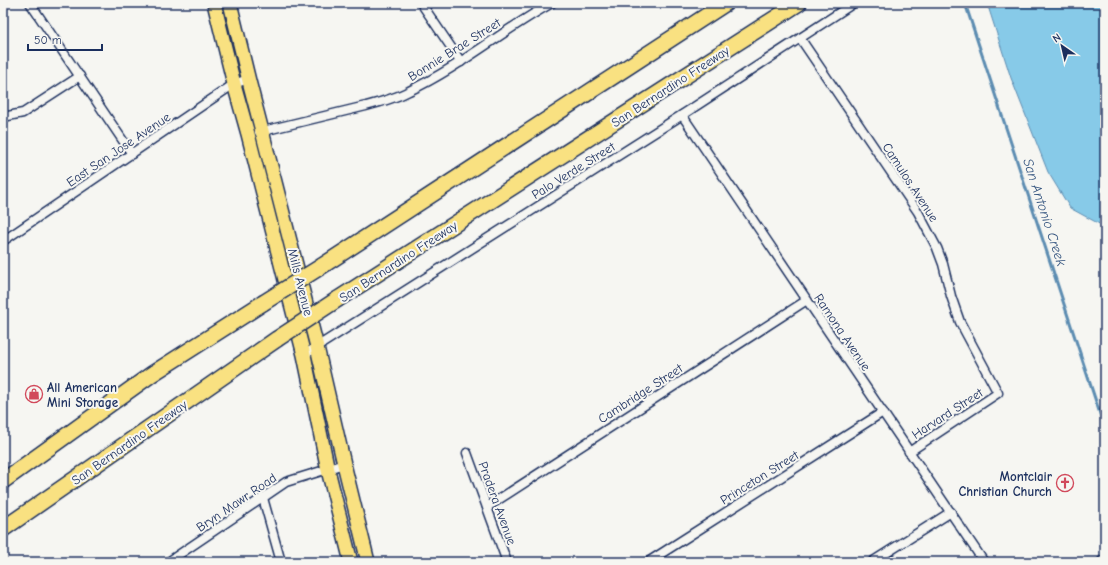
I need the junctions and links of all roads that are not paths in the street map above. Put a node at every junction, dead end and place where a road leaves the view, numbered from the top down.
1 (30, 3) edge
2 (214, 3) edge
3 (230, 3) edge
4 (421, 3) edge
5 (552, 3) edge
6 (726, 3) edge
7 (799, 3) edge
8 (854, 3) edge
9 (800, 38) junction
10 (461, 62) junction
11 (80, 76) junction
12 (248, 79) junction
13 (234, 84) junction
14 (682, 115) junction
15 (3, 117) edge
16 (262, 131) junction
17 (248, 134) junction
18 (132, 154) junction
19 (3, 241) edge
20 (807, 300) junction
21 (317, 347) junction
22 (304, 355) junction
23 (998, 393) joint
24 (883, 412) junction
25 (910, 452) junction
26 (467, 453) dead end
27 (344, 464) junction
28 (328, 470) junction
29 (3, 481) edge
30 (264, 498) junction
31 (487, 506) junction
32 (951, 512) junction
33 (3, 529) edge
34 (168, 562) edge
35 (281, 562) edge
36 (351, 562) edge
37 (368, 562) edge
38 (507, 562) edge
39 (648, 562) edge
40 (872, 562) edge
41 (984, 562) edge

1 - 11 street
2 - 13 main road, Mills Avenue
3 - 12 main road, Mills Avenue
4 - 10 street
5 - 10 street, Bonnie Brae Street
6 - 29 highway, bridge
7 - 33 highway, San Bernardino Freeway, bridge
8 - 9 street, Palo Verde Street
9 - 14 street, Palo Verde Street
9 - 23 street, Camulos Avenue
10 - 16 street, Bonnie Brae Street
11 - 15 street
11 - 18 street
12 - 13 street, East San Jose Avenue
12 - 16 main road, Mills Avenue
13 - 17 main road, Mills Avenue
13 - 18 street, East San Jose Avenue
14 - 20 street, Ramona Avenue
14 - 21 street, Palo Verde Street
16 - 17 street, Bonnie Brae Street
16 - 21 main road, Mills Avenue
17 - 22 main road, Mills Avenue
18 - 19 street, East San Jose Avenue
20 - 24 street, Ramona Avenue
20 - 31 street, Cambridge Street
21 - 22 street, Palo Verde Street
21 - 27 main road, Mills Avenue
22 - 28 main road, Mills Avenue
23 - 25 street, Harvard Street
24 - 25 street, Ramona Avenue
24 - 39 street, Princeton Street
25 - 32 street, Ramona Avenue
26 - 31 street, Pradera Avenue
27 - 28 street, Bryn Mawr Road
27 - 37 main road, Mills Avenue
28 - 30 street, Bryn Mawr Road
28 - 36 main road, Mills Avenue
30 - 34 street, Bryn Mawr Road
30 - 35 street
31 - 38 street, Pradera Avenue
32 - 40 street
32 - 41 street, Ramona Avenue

